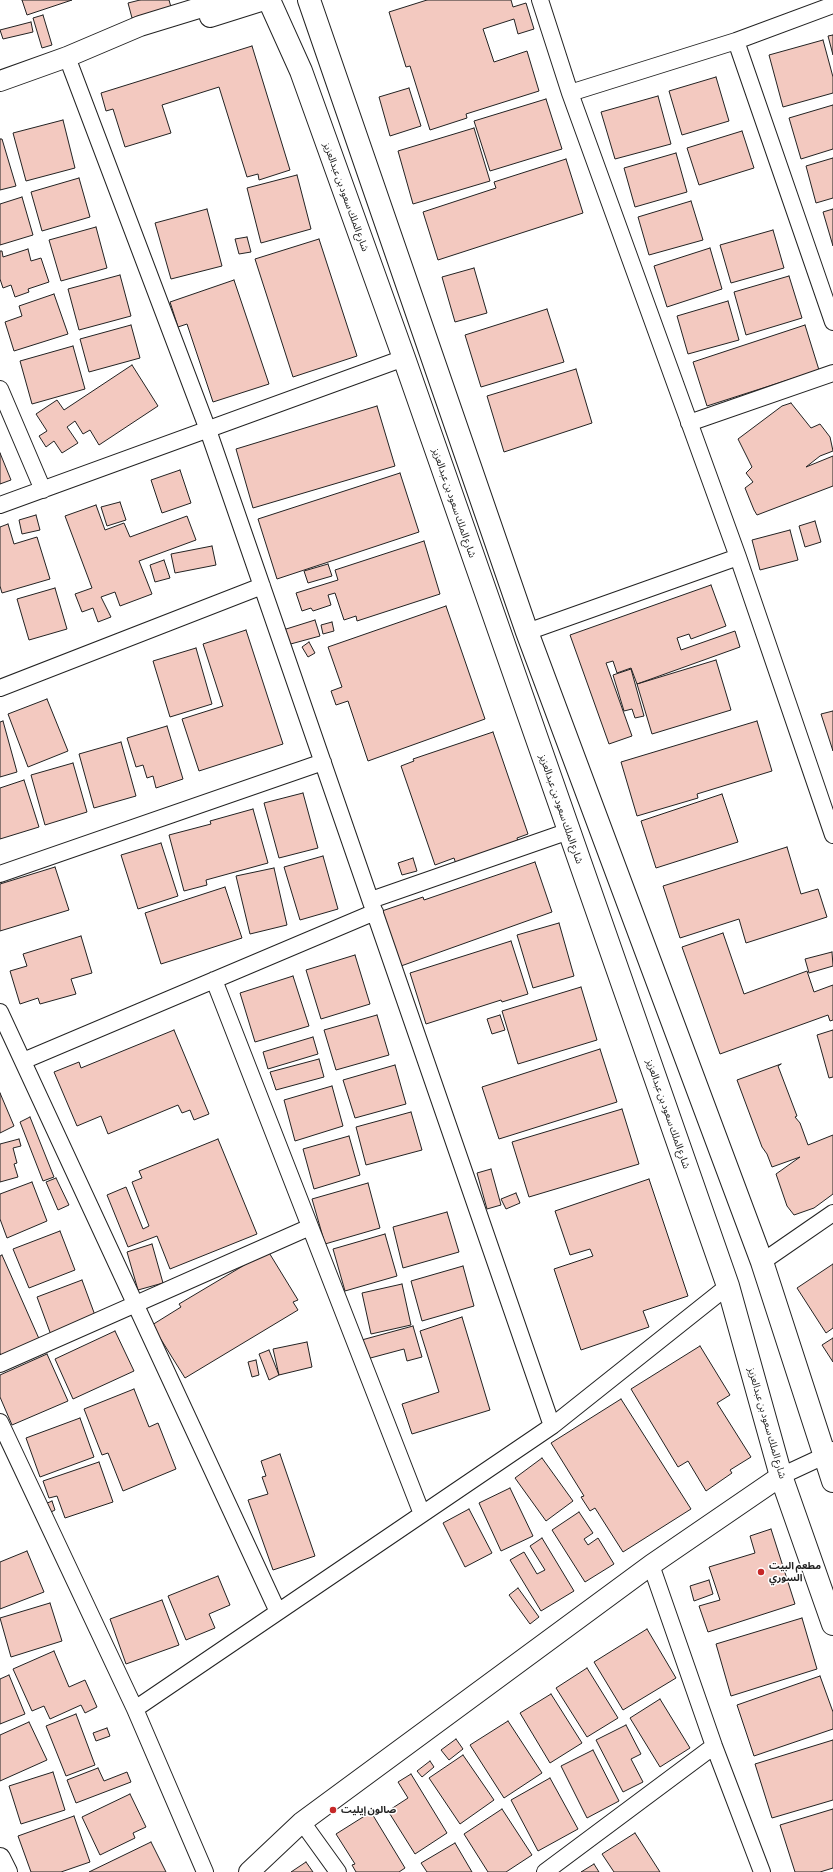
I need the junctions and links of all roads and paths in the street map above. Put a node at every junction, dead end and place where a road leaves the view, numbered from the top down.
1 (225, 0) edge
2 (264, 0) edge
3 (269, 0) edge
4 (279, 0) edge
5 (309, 0) edge
6 (540, 0) edge
7 (833, 5) edge
8 (736, 41) junction
9 (67, 57) junction
10 (301, 71) junction
11 (0, 81) edge
12 (570, 93) junction
13 (833, 322) edge
14 (404, 358) junction
15 (833, 373) edge
16 (0, 389) edge
17 (689, 423) junction
18 (208, 430) junction
19 (43, 490) junction
20 (0, 505) edge
21 (738, 557) junction
22 (262, 586) junction
23 (527, 632) junction
24 (0, 688) edge
25 (323, 762) junction
26 (569, 831) junction
27 (833, 835) edge
28 (0, 874) edge
29 (373, 906) junction
30 (214, 980) junction
31 (0, 1012) edge
32 (23, 1061) junction
33 (833, 1213) edge
34 (310, 1227) junction
35 (762, 1262) junction
36 (728, 1286) junction
37 (135, 1304) junction
38 (0, 1364) edge
39 (0, 1422) edge
40 (552, 1426) junction
41 (829, 1453) edge
42 (781, 1476) junction
43 (833, 1481) edge
44 (422, 1514) junction
45 (651, 1565) junction
46 (278, 1612) junction
47 (833, 1624) edge
48 (135, 1709) junction
49 (714, 1746) junction
50 (302, 1822) junction
51 (0, 1858) edge
52 (6, 1872) edge
53 (205, 1872) edge
54 (249, 1872) edge
55 (338, 1872) edge
56 (545, 1872) edge
57 (762, 1872) edge

1 - 9 street
2 - 9 street
3 - 10 main road, شارع الملك سعود بن عبدالعزيز
4 - 10 main road
5 - 23 main road
6 - 12 street
7 - 8 street
8 - 12 street
8 - 13 street
9 - 11 street
9 - 18 street
10 - 14 main road, شارع الملك سعود بن عبدالعزيز
12 - 17 street
14 - 18 street
14 - 26 main road, شارع الملك سعود بن عبدالعزيز
15 - 17 street
16 - 19 street
17 - 21 street
18 - 19 street
18 - 22 street
19 - 20 street
21 - 23 street
21 - 27 street
22 - 24 street
22 - 25 street
23 - 35 main road
25 - 28 street
25 - 29 street
26 - 29 street
26 - 36 main road, شارع الملك سعود بن عبدالعزيز
29 - 30 street
29 - 40 street
30 - 32 street
30 - 34 street
31 - 32 street
32 - 37 street
33 - 35 street
34 - 37 street
34 - 44 street
35 - 41 main road
36 - 40 street
36 - 42 main road, شارع الملك سعود بن عبدالعزيز
37 - 38 street
37 - 46 street
39 - 48 street
40 - 44 street
41 - 42 street
41 - 43 main road
42 - 45 street
42 - 47 main road, شارع الملك سعود بن عبدالعزيز
44 - 46 street
45 - 49 street
45 - 50 street
46 - 48 street
48 - 53 street
49 - 56 street
49 - 57 street
50 - 54 street
50 - 55 street
51 - 52 street

